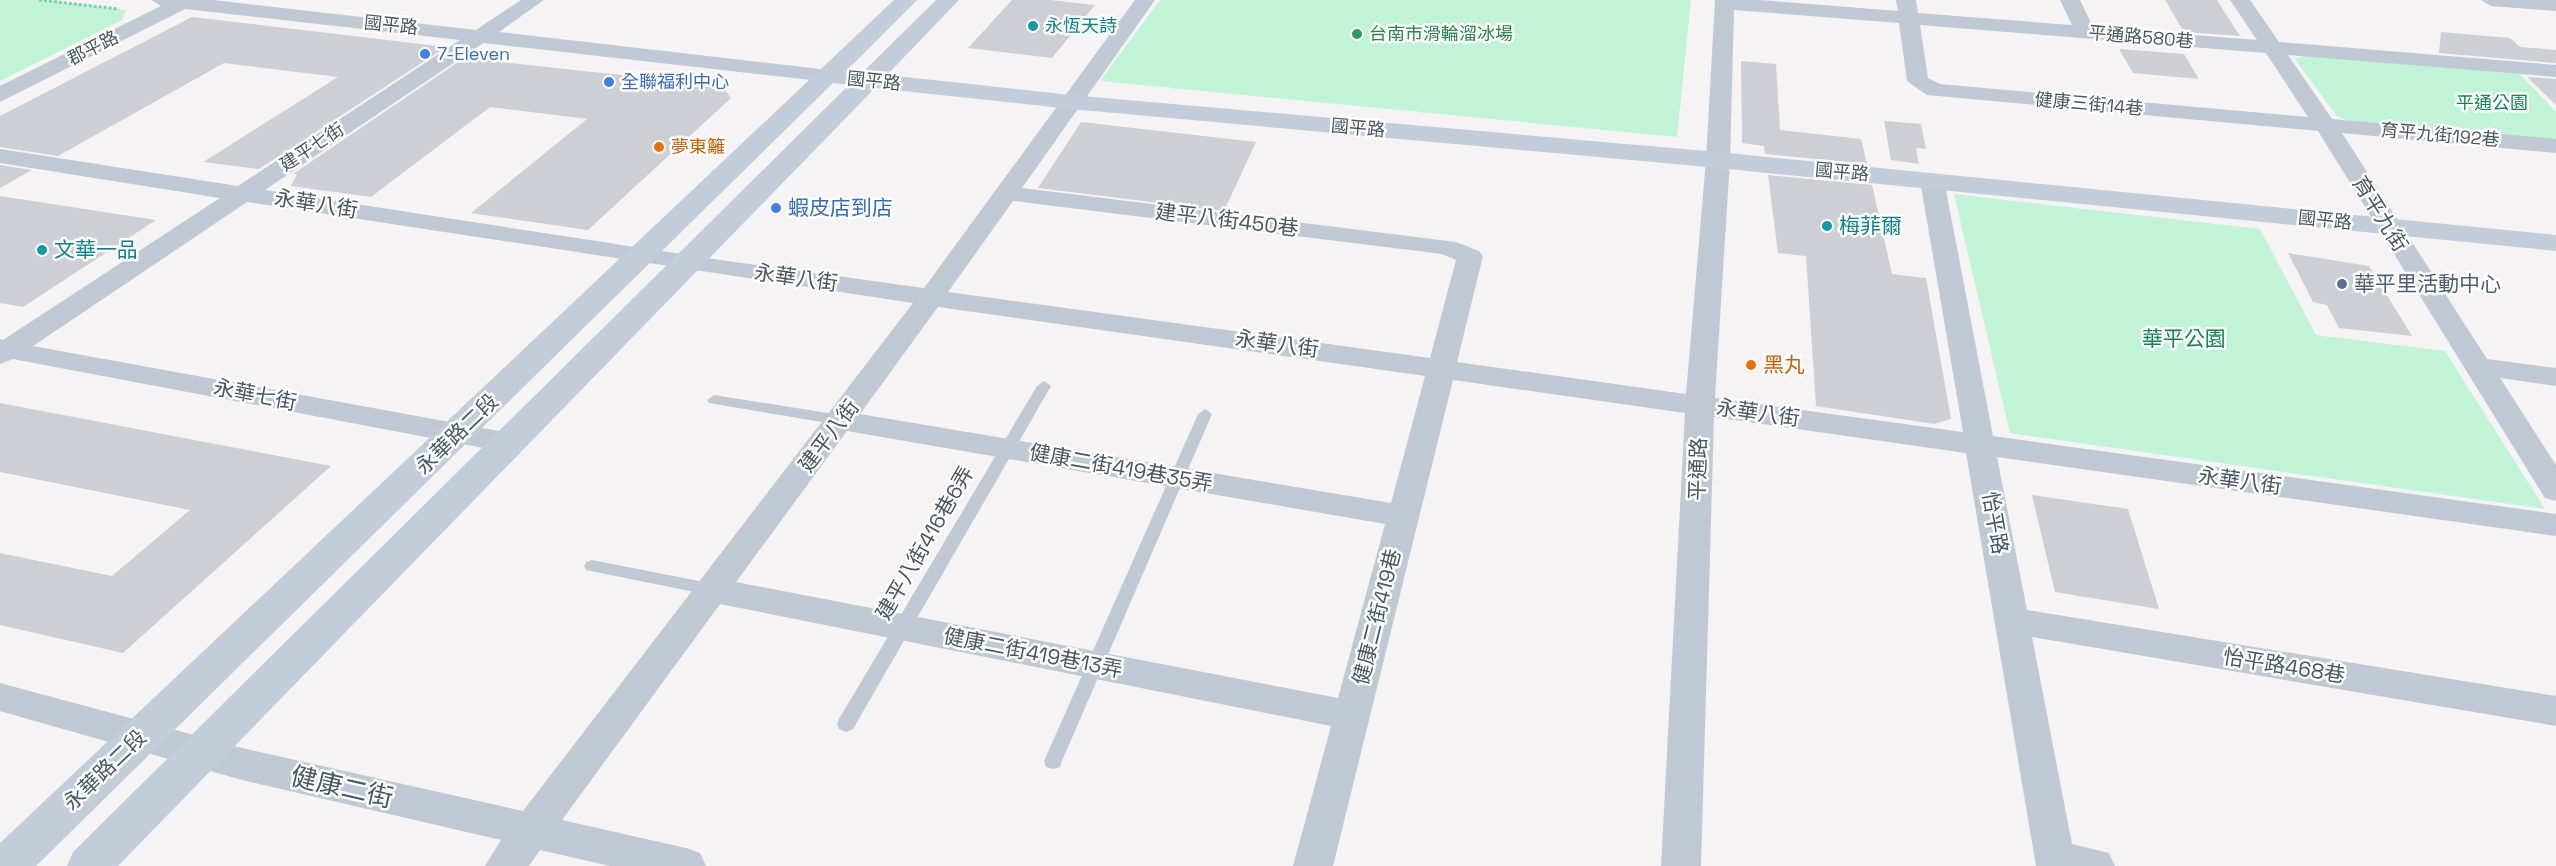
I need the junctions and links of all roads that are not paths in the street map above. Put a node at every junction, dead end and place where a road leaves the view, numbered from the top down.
1 (161, 0) edge
2 (534, 0) edge
3 (906, 0) edge
4 (948, 0) edge
5 (1145, 0) edge
6 (2070, 0) edge
7 (2240, 0) edge
8 (2491, 0) edge
9 (184, 1) edge
10 (1725, 1) edge
11 (2556, 5) edge
12 (1907, 9) edge
13 (2085, 32) junction
14 (482, 35) junction
15 (2273, 48) junction
16 (2556, 71) edge
17 (830, 76) junction
18 (869, 80) junction
19 (0, 95) edge
20 (1071, 102) junction
21 (2325, 125) junction
22 (2556, 146) edge
23 (0, 156) edge
24 (1718, 160) junction
25 (1932, 180) junction
26 (244, 192) junction
27 (1006, 194) junction
28 (2387, 226) junction
29 (2556, 243) edge
30 (1447, 247) joint
31 (639, 255) junction
32 (688, 263) junction
33 (932, 296) junction
34 (3, 351) edge
35 (2477, 366) junction
36 (1441, 367) junction
37 (2556, 376) edge
38 (1044, 386) dead end
39 (714, 400) dead end
40 (1700, 405) junction
41 (1205, 414) dead end
42 (840, 420) junction
43 (458, 433) junction
44 (510, 443) junction
45 (1981, 446) junction
46 (1007, 449) junction
47 (1177, 477) junction
48 (2556, 490) edge
49 (1403, 516) junction
50 (2556, 525) edge
51 (592, 566) dead end
52 (714, 590) junction
53 (2012, 621) junction
54 (902, 627) junction
55 (1095, 665) junction
56 (0, 697) edge
57 (2556, 711) edge
58 (1352, 716) junction
59 (846, 724) dead end
60 (140, 736) junction
61 (200, 752) junction
62 (1053, 761) dead end
63 (530, 832) junction
64 (2056, 862) edge
65 (6, 866) edge
66 (89, 866) edge
67 (505, 866) edge
68 (686, 866) edge
69 (1313, 866) edge
70 (1681, 866) edge
71 (2095, 866) edge

1 - 9 street, 國平路
2 - 14 street, 建平七街
3 - 17 street, 永華路二段
4 - 18 street, 永華路二段
5 - 20 street, 建平八街
6 - 13 street
7 - 15 street, 育平九街
8 - 11 street
9 - 14 street, 國平路
9 - 19 street, 郡平路
10 - 12 street, 平通路580巷
10 - 24 street, 平通路
12 - 13 street, 平通路580巷
12 - 21 street, 健康三街14巷
13 - 15 street, 平通路580巷
14 - 17 street, 國平路
14 - 26 street, 建平七街
15 - 16 street, 平通路580巷
15 - 21 street, 育平九街
17 - 18 street, 國平路
17 - 31 street, 永華路二段
18 - 20 street, 國平路
18 - 32 street, 永華路二段
20 - 24 street, 國平路
20 - 27 street, 建平八街
21 - 22 street, 育平九街192巷
21 - 28 street, 育平九街
23 - 26 street, 永華八街
24 - 25 street, 國平路
24 - 40 street, 平通路
25 - 28 street, 國平路
25 - 45 street, 怡平路
26 - 31 street, 永華八街
26 - 34 street, 建平七街
27 - 30 street, 建平八街450巷
27 - 33 street, 建平八街
28 - 29 street, 國平路
28 - 35 street, 育平九街
30 - 36 street, 健康二街419巷
31 - 32 street, 永華八街
31 - 43 street, 永華路二段
32 - 33 street, 永華八街
32 - 44 street, 永華路二段
33 - 36 street, 永華八街
33 - 42 street, 建平八街
34 - 43 street, 永華七街
35 - 37 street
35 - 48 street, 育平九街
36 - 40 street, 永華八街
36 - 49 street, 健康二街419巷
38 - 46 lane, 建平八街416巷6弄
39 - 42 lane
40 - 45 street, 永華八街
40 - 70 street, 平通路
41 - 47 lane
42 - 46 street, 健康二街419巷35弄
42 - 52 street, 建平八街
43 - 44 street, 永華七街
43 - 60 street, 永華路二段
44 - 61 street, 永華路二段
45 - 50 street, 永華八街
45 - 53 street, 怡平路
46 - 47 street, 健康二街419巷35弄
46 - 54 lane, 建平八街416巷6弄
47 - 49 street, 健康二街419巷35弄
47 - 55 lane
49 - 58 street, 健康二街419巷
51 - 52 lane
52 - 54 street, 健康二街419巷13弄
52 - 63 street, 建平八街
53 - 57 street, 怡平路468巷
53 - 64 street, 怡平路
54 - 55 street, 健康二街419巷13弄
54 - 59 lane, 建平八街416巷6弄
55 - 58 street, 健康二街419巷13弄
55 - 62 lane
56 - 60 street, 健康二街
58 - 69 street, 健康二街419巷
60 - 61 street, 健康二街
60 - 65 street, 永華路二段
61 - 63 street, 健康二街
61 - 66 street, 永華路二段
63 - 67 street, 建平八街
63 - 68 street, 健康二街
64 - 71 street

